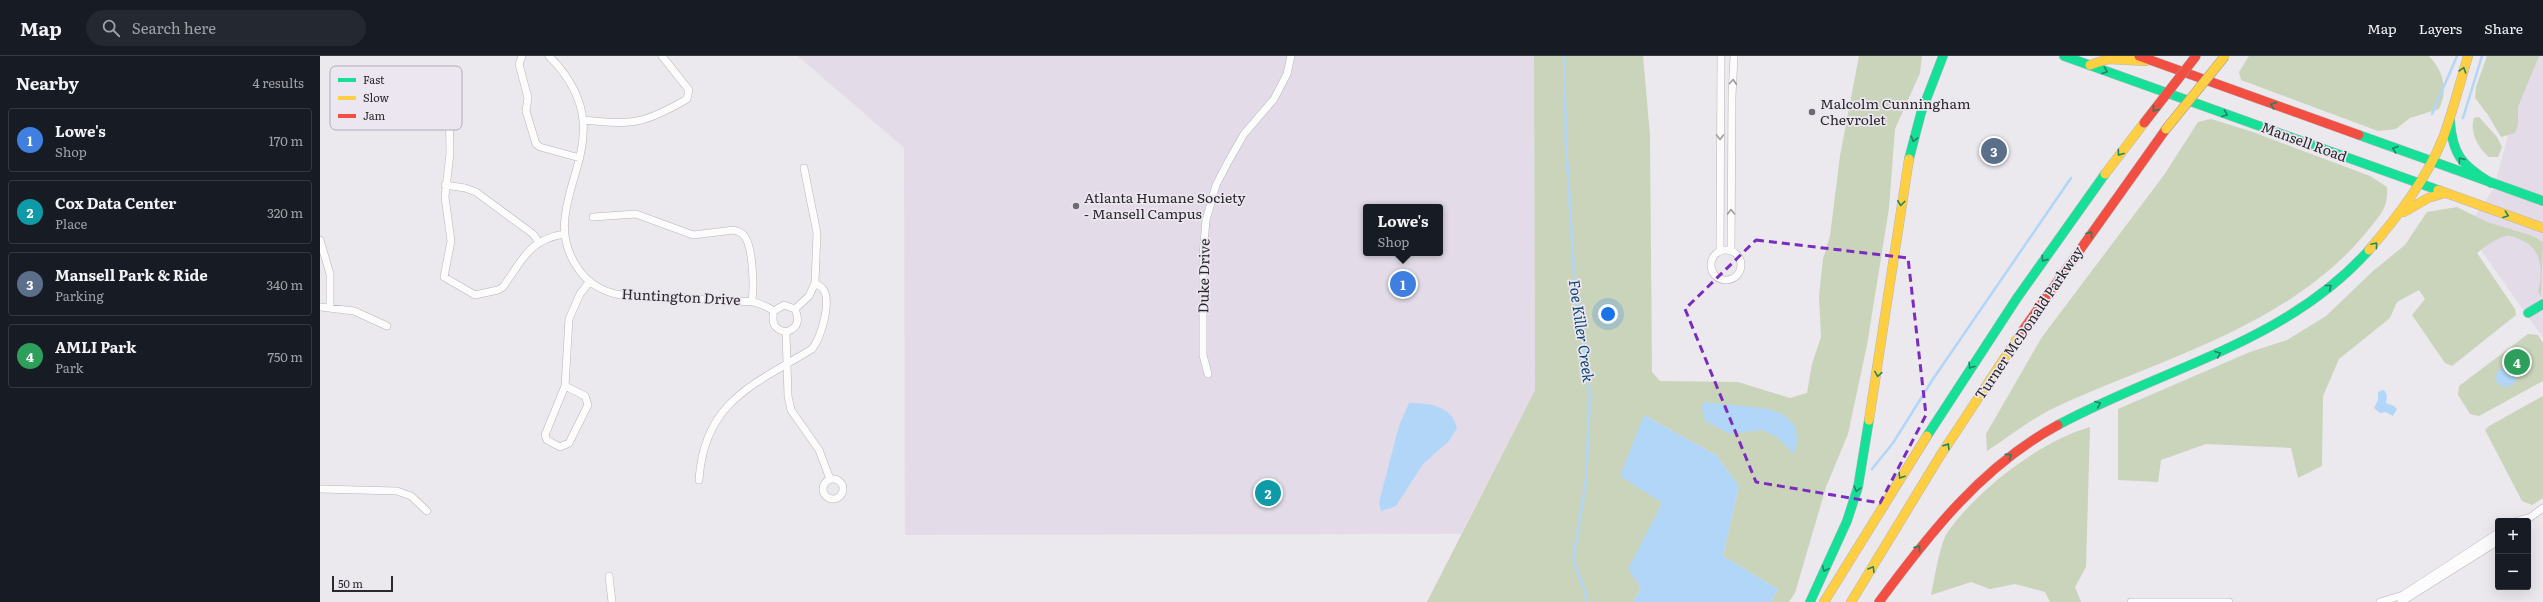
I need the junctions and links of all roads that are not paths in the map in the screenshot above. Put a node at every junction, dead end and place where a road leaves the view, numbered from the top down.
1 (522, 56) edge
2 (549, 56) edge
3 (662, 56) edge
4 (1291, 56) edge
5 (1721, 56) edge
6 (1734, 56) edge
7 (1937, 56) edge
8 (1943, 56) edge
9 (2064, 56) edge
10 (2139, 56) edge
11 (2196, 56) edge
12 (2224, 56) edge
13 (2468, 56) edge
14 (2156, 62) junction
15 (2090, 65) junction
16 (1936, 74) junction
17 (2450, 111) junction
18 (584, 120) junction
19 (450, 130) edge
20 (580, 158) junction
21 (2432, 162) junction
22 (804, 168) dead end
23 (2491, 183) junction
24 (2419, 184) junction
25 (445, 185) junction
26 (2446, 193) junction
27 (2543, 201) edge
28 (2400, 215) junction
29 (593, 217) dead end
30 (2533, 225) junction
31 (2543, 228) edge
32 (564, 234) junction
33 (2543, 235) edge
34 (320, 240) edge
35 (538, 242) junction
36 (1720, 251) junction
37 (1731, 251) junction
38 (590, 281) junction
39 (815, 283) junction
40 (752, 300) junction
41 (2543, 304) edge
42 (320, 307) edge
43 (330, 307) junction
44 (795, 309) junction
45 (774, 311) junction
46 (2528, 312) dead end
47 (387, 326) dead end
48 (786, 332) junction
49 (787, 364) junction
50 (1208, 374) dead end
51 (566, 386) junction
52 (830, 479) dead end
53 (699, 480) dead end
54 (320, 489) edge
55 (2543, 508) edge
56 (427, 512) dead end
57 (2529, 518) edge
58 (2495, 535) edge
59 (2495, 543) edge
60 (609, 576) dead end
61 (612, 602) edge
62 (1810, 602) edge
63 (1824, 602) edge
64 (1851, 602) edge
65 (1879, 602) edge
66 (2131, 602) edge
67 (2229, 602) edge
68 (2380, 602) edge
69 (2401, 602) edge

1 - 20 street
2 - 18 street, Huntington Drive
3 - 18 street
4 - 50 street, Duke Drive
5 -> 36 street
37 -> 6 street
7 - 16 main road
8 - 16 main road
9 - 15 main road, Mansell Road
10 - 14 main road, Mansell Road
11 -> 63 main road, Turner McDonald Parkway, bridge
64 -> 12 main road, Turner McDonald Parkway, bridge
17 -> 13 main road
14 - 15 main road
21 -> 14 main road, Mansell Road
15 -> 24 main road, Mansell Road
16 -> 62 main road
17 - 21 main road
23 -> 17 main road
18 - 20 street, Huntington Drive
19 - 25 street
20 - 32 street, Huntington Drive
21 - 23 main road, Mansell Road
21 - 24 main road
22 - 39 street
23 - 27 main road, Mansell Road
24 - 26 main road, Mansell Road
24 - 28 main road
25 - 35 street
25 - 35 street
26 - 28 main road
26 -> 30 main road, Mansell Road
65 -> 28 main road
29 - 40 street
30 - 31 main road, Mansell Road
30 - 33 main road
32 - 35 street
32 - 38 street, Huntington Drive
34 - 43 street
36 - 37 street
36 - 37 street
38 - 40 street, Huntington Drive
38 - 51 street
39 - 44 street
39 - 49 street
40 - 45 street, Huntington Drive
41 - 46 main road
42 - 43 street
43 - 47 street
44 - 45 street
44 - 48 street
45 - 48 street
48 - 49 street
49 - 52 street
49 - 53 street
51 - 51 street
54 - 56 street
55 - 57 street
58 - 68 street
59 - 69 street
60 - 61 street
66 - 67 street

